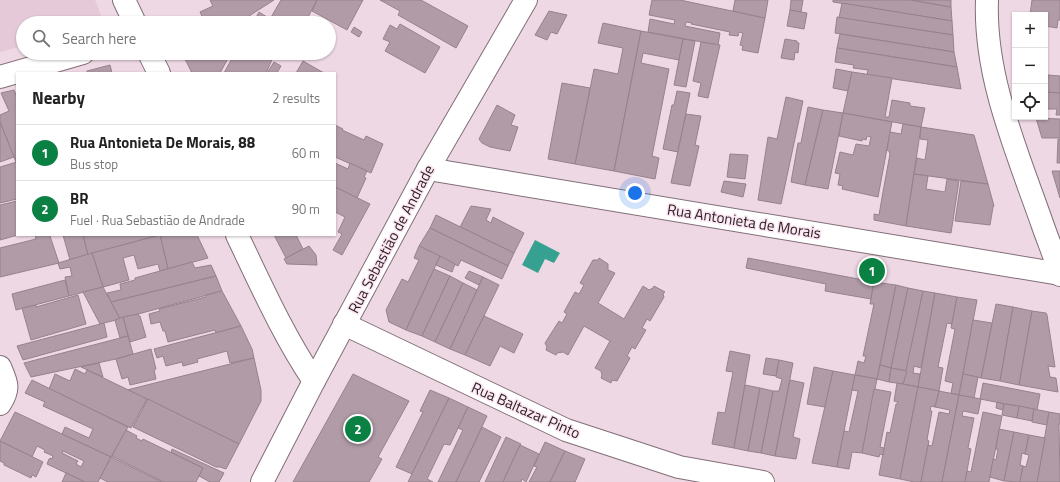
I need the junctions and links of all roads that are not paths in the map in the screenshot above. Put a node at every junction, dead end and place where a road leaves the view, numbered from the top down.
1 (124, 0) edge
2 (526, 0) edge
3 (987, 0) edge
4 (132, 16) edge
5 (59, 60) edge
6 (152, 60) edge
7 (16, 72) edge
8 (17, 72) edge
9 (158, 72) edge
10 (0, 77) edge
11 (428, 169) junction
12 (237, 236) edge
13 (1060, 274) edge
14 (344, 324) junction
15 (0, 367) edge
16 (314, 381) junction
17 (0, 404) edge
18 (262, 482) edge
19 (763, 482) edge

1 - 4 street
2 - 11 street, Rua Sebastião de Andrade
3 - 13 street
5 - 8 street
6 - 9 street
7 - 10 street
11 - 13 street, Rua Antonieta de Morais
11 - 14 street, Rua Sebastião de Andrade
12 - 16 street
14 - 16 street, Rua Sebastião de Andrade
14 - 19 street, Rua Baltazar Pinto
15 - 17 street
16 - 18 street, Rua Sebastião de Andrade

